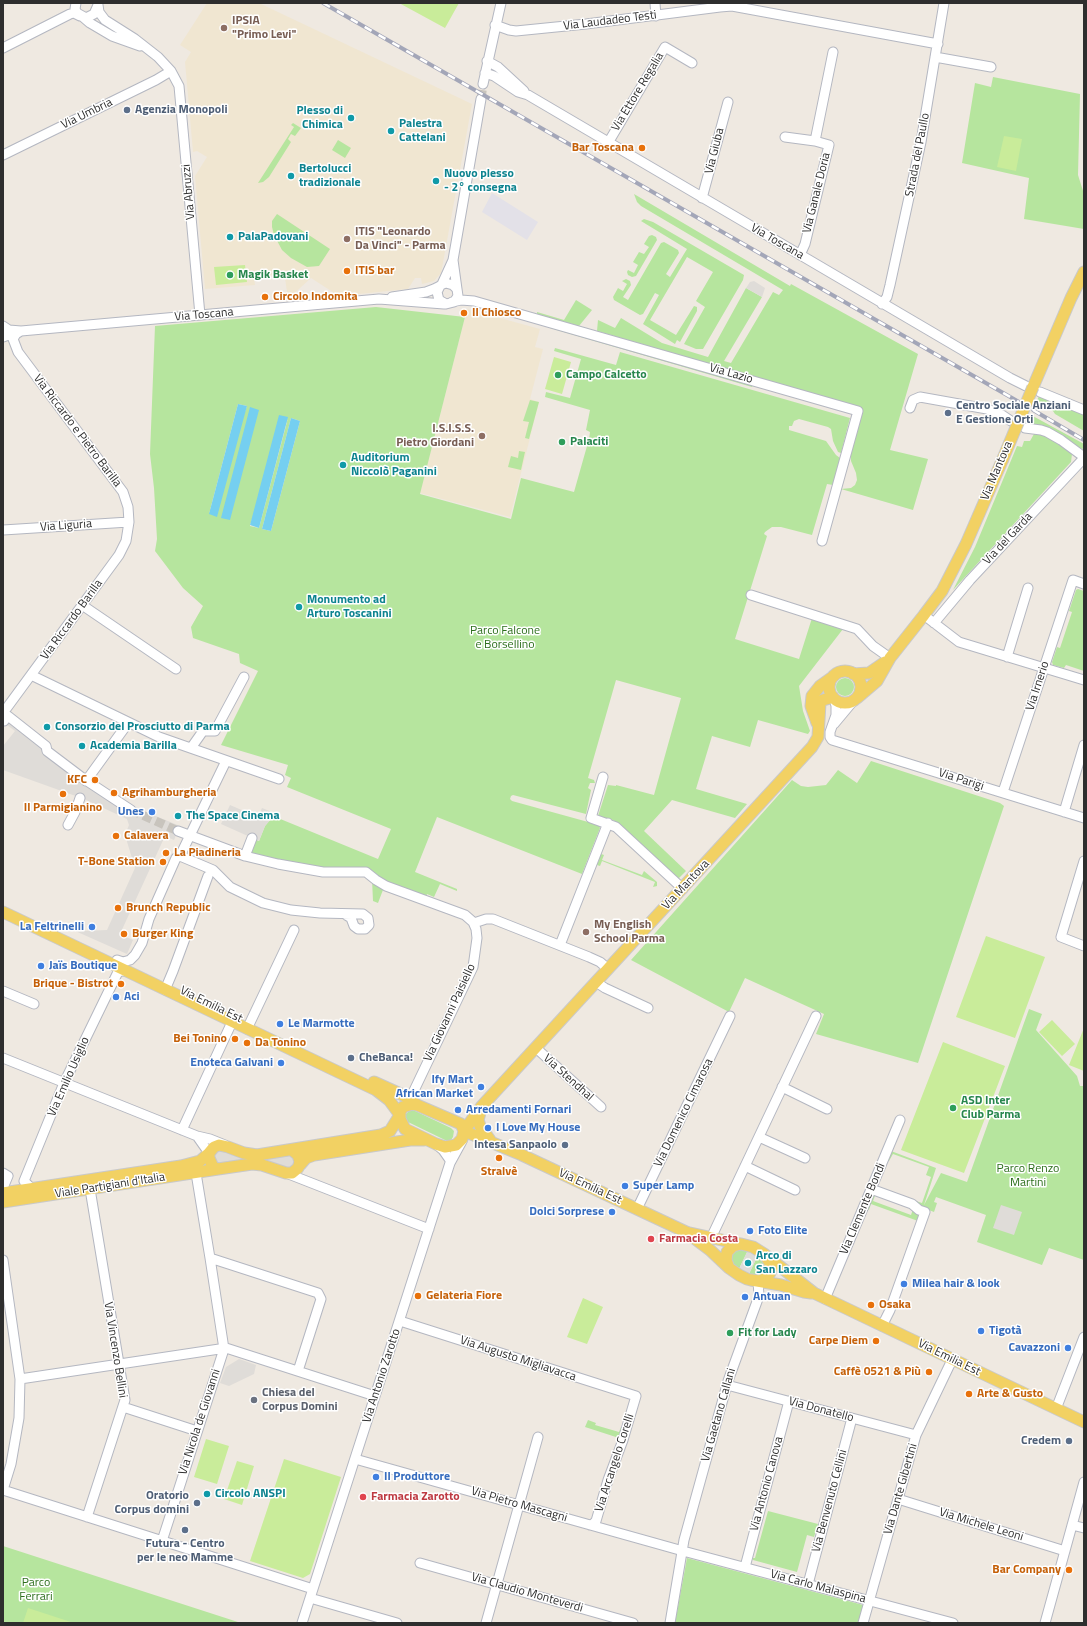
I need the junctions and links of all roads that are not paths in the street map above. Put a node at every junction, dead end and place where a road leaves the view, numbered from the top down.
1 (76, 3) edge
2 (501, 3) edge
3 (655, 3) edge
4 (944, 3) edge
5 (97, 4) edge
6 (687, 7) edge
7 (81, 16) junction
8 (656, 16) junction
9 (495, 25) junction
10 (938, 44) junction
11 (3, 48) edge
12 (149, 50) junction
13 (833, 52) dead end
14 (936, 57) junction
15 (488, 62) junction
16 (692, 63) dead end
17 (991, 67) dead end
18 (171, 71) junction
19 (485, 73) junction
20 (483, 84) tunnel mouth
21 (529, 96) junction
22 (480, 99) tunnel mouth
23 (728, 102) dead end
24 (785, 137) dead end
25 (815, 141) junction
26 (608, 143) junction
27 (3, 155) edge
28 (702, 198) junction
29 (800, 256) junction
30 (453, 260) junction
31 (1084, 272) edge
32 (441, 285) junction
33 (457, 289) junction
34 (387, 298) junction
35 (474, 301) junction
36 (448, 303) junction
37 (882, 304) junction
38 (200, 315) junction
39 (3, 326) edge
40 (21, 332) junction
41 (6, 336) edge
42 (15, 345) junction
43 (1026, 386) dead end
44 (1040, 392) dead end
45 (910, 408) dead end
46 (1084, 410) edge
47 (1011, 421) dead end
48 (1025, 428) dead end
49 (1084, 457) edge
50 (129, 522) junction
51 (3, 530) edge
52 (822, 541) dead end
53 (1084, 584) edge
54 (1028, 588) dead end
55 (751, 595) dead end
56 (82, 606) junction
57 (924, 615) junction
58 (934, 623) junction
59 (1007, 656) junction
60 (889, 659) junction
61 (176, 668) dead end
62 (1044, 668) junction
63 (853, 674) junction
64 (31, 675) junction
65 (834, 676) junction
66 (244, 677) dead end
67 (1084, 680) edge
68 (833, 697) junction
69 (855, 699) junction
70 (3, 713) edge
71 (3, 720) edge
72 (128, 723) junction
73 (832, 727) junction
74 (819, 729) junction
75 (838, 741) junction
76 (1084, 745) edge
77 (812, 747) junction
78 (191, 748) junction
79 (226, 760) junction
80 (603, 777) dead end
81 (279, 779) dead end
82 (86, 781) junction
83 (1003, 792) junction
84 (78, 805) dead end
85 (131, 810) tunnel mouth
86 (1064, 812) junction
87 (1084, 818) edge
88 (608, 823) junction
89 (68, 826) dead end
90 (178, 831) tunnel mouth
91 (190, 836) junction
92 (252, 838) dead end
93 (180, 856) junction
94 (245, 856) junction
95 (1084, 860) edge
96 (208, 876) dead end
97 (683, 888) junction
98 (3, 907) edge
99 (3, 912) edge
100 (346, 914) dead end
101 (474, 923) junction
102 (294, 930) dead end
103 (560, 945) junction
104 (1084, 946) edge
105 (117, 960) junction
106 (608, 969) junction
107 (126, 971) junction
108 (596, 982) junction
109 (166, 987) junction
110 (3, 991) edge
111 (34, 1004) dead end
112 (648, 1008) dead end
113 (730, 1016) dead end
114 (816, 1016) dead end
115 (232, 1022) junction
116 (248, 1026) junction
117 (536, 1048) junction
118 (3, 1058) edge
119 (64, 1083) junction
120 (782, 1087) junction
121 (414, 1102) junction
122 (481, 1106) junction
123 (600, 1108) dead end
124 (827, 1108) dead end
125 (400, 1115) junction
126 (453, 1120) junction
127 (900, 1120) dead end
128 (182, 1130) junction
129 (463, 1135) junction
130 (197, 1136) junction
131 (759, 1136) junction
132 (432, 1142) junction
133 (494, 1143) junction
134 (228, 1147) junction
135 (292, 1150) junction
136 (209, 1153) junction
137 (805, 1158) dead end
138 (450, 1163) junction
139 (299, 1166) junction
140 (745, 1166) junction
141 (218, 1169) junction
142 (286, 1172) junction
143 (196, 1173) junction
144 (6, 1175) edge
145 (26, 1176) junction
146 (307, 1179) junction
147 (89, 1184) junction
148 (3, 1188) edge
149 (32, 1189) junction
150 (871, 1189) junction
151 (795, 1190) dead end
152 (3, 1193) edge
153 (3, 1202) edge
154 (637, 1210) junction
155 (429, 1229) junction
156 (686, 1232) junction
157 (711, 1238) junction
158 (741, 1244) junction
159 (764, 1254) junction
160 (210, 1258) junction
161 (3, 1260) edge
162 (729, 1268) junction
163 (755, 1280) junction
164 (814, 1293) junction
165 (825, 1299) junction
166 (403, 1323) junction
167 (882, 1326) junction
168 (1084, 1337) edge
169 (224, 1349) junction
170 (952, 1360) junction
171 (118, 1364) junction
172 (298, 1371) junction
173 (20, 1378) junction
174 (727, 1385) junction
175 (375, 1396) junction
176 (636, 1396) joint
177 (789, 1401) junction
178 (123, 1407) junction
179 (1056, 1409) junction
180 (852, 1418) junction
181 (1084, 1422) edge
182 (197, 1431) junction
183 (916, 1435) junction
184 (538, 1437) dead end
185 (355, 1459) junction
186 (1084, 1482) edge
187 (3, 1490) edge
188 (898, 1499) junction
189 (519, 1504) junction
190 (88, 1517) junction
191 (590, 1525) junction
192 (1072, 1525) junction
193 (1084, 1528) edge
194 (162, 1541) junction
195 (683, 1551) junction
196 (1065, 1551) junction
197 (420, 1563) dead end
198 (745, 1567) junction
199 (808, 1584) junction
200 (497, 1585) junction
201 (311, 1594) junction
202 (869, 1600) junction
203 (302, 1623) edge
204 (397, 1623) edge
205 (486, 1623) edge
206 (633, 1623) edge
207 (670, 1623) edge
208 (863, 1623) edge
209 (953, 1623) edge
210 (1045, 1623) edge

1 - 7 street
2 - 9 street
3 - 8 street
4 - 10 street, Strada del Paullo
5 - 7 street
5 - 12 street, Via Abruzzi
6 - 8 street, Via Laudadeo Testi
6 - 10 street, Via Laudadeo Testi
7 - 11 street
7 - 12 street
8 - 9 street, Via Laudadeo Testi
9 - 15 street
10 - 14 street, Strada del Paullo
12 - 18 street, Via Abruzzi
13 - 25 street, Via Ganale Doria
14 - 17 street
14 - 37 street, Strada del Paullo
15 - 19 street
15 - 21 street
16 - 26 street, Via Ettore Regalia
18 - 27 street, Via Umbria
18 - 38 street, Via Abruzzi
19 - 20 street
19 - 21 street
21 - 26 street, Via Toscana
22 - 30 street
23 - 28 street, Via Giuba
24 - 25 street, Via Ganale Doria
25 - 29 street, Via Ganale Doria
26 - 28 street, Via Toscana
28 - 29 street, Via Toscana
29 - 37 street, Via Toscana
30 - 32 street
30 - 33 street
31 - 57 main road, Via Mantova, bridge
32 - 33 street
32 - 34 street, Via Toscana
32 - 36 street
33 - 35 street, Via Lazio
33 - 36 street
34 - 36 street, Via Toscana
34 - 38 street, Via Toscana
35 - 36 street, Via Lazio
35 - 52 street, Via Lazio
37 - 43 street, Via Toscana
38 - 40 street, Via Toscana
39 - 40 street, Via Toscana
39 - 41 street, Via Riccardo e Pietro Barilla
40 - 41 street, Via Toscana
40 - 42 street
41 - 42 street, Via Riccardo e Pietro Barilla
42 - 50 street, Via Riccardo e Pietro Barilla
44 - 46 street
45 - 47 street
48 - 49 street, Via del Garda
49 - 58 street, Via del Garda
50 - 51 street, Via Liguria
50 - 56 street, Via Riccardo Barilla
53 - 62 street, Via Irnerio
54 - 59 street
55 - 60 street
56 - 61 street
56 - 64 street, Via Riccardo Barilla
57 - 58 street
57 - 60 main road, Via Mantova
58 - 59 street
59 - 62 street
60 - 63 main road, Via Mantova
60 - 69 main road, Via Mantova
62 - 67 street
62 - 83 street, Via Irnerio
63 - 65 main road, Via Mantova
63 - 69 main road
64 - 70 street, Via Riccardo Barilla
64 - 72 street
65 - 68 main road
65 - 74 main road
66 - 78 street
68 - 69 main road
68 - 73 street
68 - 74 main road, Via Mantova
69 - 73 street
71 - 82 street
72 - 78 street
72 - 82 street
73 - 75 street
74 - 77 main road, Via Mantova
75 - 77 street, Via Parigi
75 - 83 street, Via Parigi
76 - 86 street
77 - 97 main road, Via Mantova
78 - 79 street
79 - 81 street
79 - 91 street
80 - 88 street
82 - 85 street
83 - 86 street, Via Parigi
84 - 89 street
86 - 87 street, Via Parigi
88 - 97 street
88 - 103 street
90 - 91 street
91 - 93 street
91 - 94 street
92 - 94 street
93 - 100 street
93 - 105 street
94 - 101 street
95 - 104 street
96 - 109 street
97 - 106 main road, Via Mantova
98 - 105 main road, Via Emilia Est
99 - 107 main road, Via Emilia Est
101 - 103 street
101 - 121 street, Via Giovanni Paisiello
102 - 116 street
103 - 106 street
105 - 109 main road, Via Emilia Est
106 - 108 main road, Via Mantova
107 - 109 main road, Via Emilia Est
107 - 119 street, Via Emilio Usiglio
108 - 112 street
108 - 117 main road, Via Mantova
109 - 115 main road, Via Emilia Est
109 - 116 main road, Via Emilia Est
110 - 111 street
113 - 154 street, Via Domenico Cimarosa
114 - 120 street
115 - 116 main road, Via Emilia Est
115 - 128 street
116 - 121 main road, Via Emilia Est
116 - 125 main road, Via Emilia Est
117 - 122 main road, Via Mantova
117 - 123 street, Via Stendhal
118 - 119 street
119 - 128 street
119 - 145 street, Via Emilio Usiglio
120 - 124 street
120 - 131 street
121 - 125 main road
121 - 126 main road, Via Emilia Est
122 - 126 main road, Via Mantova
122 - 129 main road, Via Mantova
122 - 133 main road
125 - 132 main road, Via Emilia Est
125 - 135 main road
126 - 129 main road, Via Emilia Est
127 - 150 street, Via Clemente Bondi
128 - 130 street
129 - 132 main road, Via Emilia Est
129 - 133 main road, Via Emilia Est
129 - 138 street, Via Antonio Zarotto
130 - 134 street
130 - 136 street
131 - 137 street
131 - 140 street
132 - 138 street
132 - 139 main road
133 - 154 main road, Via Emilia Est
134 - 135 main road
134 - 136 main road, Viale Partigiani d'Italia
135 - 139 main road
136 - 141 main road
136 - 147 main road, Viale Partigiani d'Italia
138 - 155 street, Via Antonio Zarotto
139 - 142 main road
139 - 146 street
140 - 151 street
140 - 157 street
141 - 142 main road, Viale Partigiani d'Italia
141 - 143 main road, Viale Partigiani d'Italia
142 - 146 street
143 - 147 main road, Viale Partigiani d'Italia
143 - 160 street
144 - 145 street
144 - 148 street
145 - 149 street
146 - 155 street
147 - 149 main road, Viale Partigiani d'Italia
147 - 153 main road, Viale Partigiani d'Italia
147 - 171 street, Via Vincenzo Bellini
149 - 152 main road, Viale Partigiani d'Italia
150 - 165 street, Via Clemente Bondi
150 - 167 street
154 - 156 main road, Via Emilia Est
155 - 166 street, Via Antonio Zarotto
156 - 157 main road, Via Emilia Est
156 - 162 main road, Via Emilia Est
157 - 158 main road, Via Emilia Est
158 - 159 main road, Via Emilia Est
158 - 162 main road
159 - 163 main road
159 - 164 main road, Via Emilia Est
160 - 169 street
160 - 172 street
161 - 173 street
162 - 163 main road, Via Emilia Est
163 - 164 main road, Via Emilia Est
163 - 174 street, Via Gaetano Callani
164 - 165 main road, Via Emilia Est
165 - 167 main road, Via Emilia Est
166 - 175 street, Via Antonio Zarotto
166 - 176 street, Via Augusto Migliavacca
167 - 170 main road, Via Emilia Est
168 - 179 street
169 - 171 street
169 - 172 street
169 - 182 street, Via Nicola de Giovanni
170 - 179 main road, Via Emilia Est
170 - 183 street, Via Dante Gibertini
171 - 173 street
171 - 178 street, Via Vincenzo Bellini
172 - 175 street
173 - 187 street
174 - 177 street, Via Donatello
174 - 195 street, Via Gaetano Callani
175 - 185 street, Via Antonio Zarotto
176 - 191 street, Via Arcangelo Corelli
177 - 180 street, Via Donatello
177 - 198 street, Via Antonio Canova
178 - 182 street
178 - 190 street, Via Vincenzo Bellini
179 - 181 main road, Via Emilia Est
180 - 183 street, Via Donatello
180 - 199 street, Via Benvenuto Cellini
182 - 194 street, Via Nicola de Giovanni
183 - 188 street, Via Dante Gibertini
184 - 189 street
185 - 189 street, Via Pietro Mascagni
185 - 201 street, Via Antonio Zarotto
186 - 192 street
187 - 190 street
188 - 196 street, Via Michele Leoni
188 - 202 street, Via Dante Gibertini
189 - 191 street, Via Pietro Mascagni
189 - 200 street
190 - 194 street
191 - 195 street, Via Pietro Mascagni
192 - 193 street
192 - 196 street
194 - 201 street
195 - 198 street, Via Carlo Malaspina
195 - 207 street, Via Gaetano Callani
196 - 210 street
197 - 200 street, Via Claudio Monteverdi
198 - 199 street, Via Carlo Malaspina
199 - 202 street, Via Carlo Malaspina
200 - 205 street
200 - 206 street, Via Claudio Monteverdi
201 - 203 street, Via Antonio Zarotto
201 - 204 street
202 - 208 street, Via Dante Gibertini
202 - 209 street, Via Carlo Malaspina

